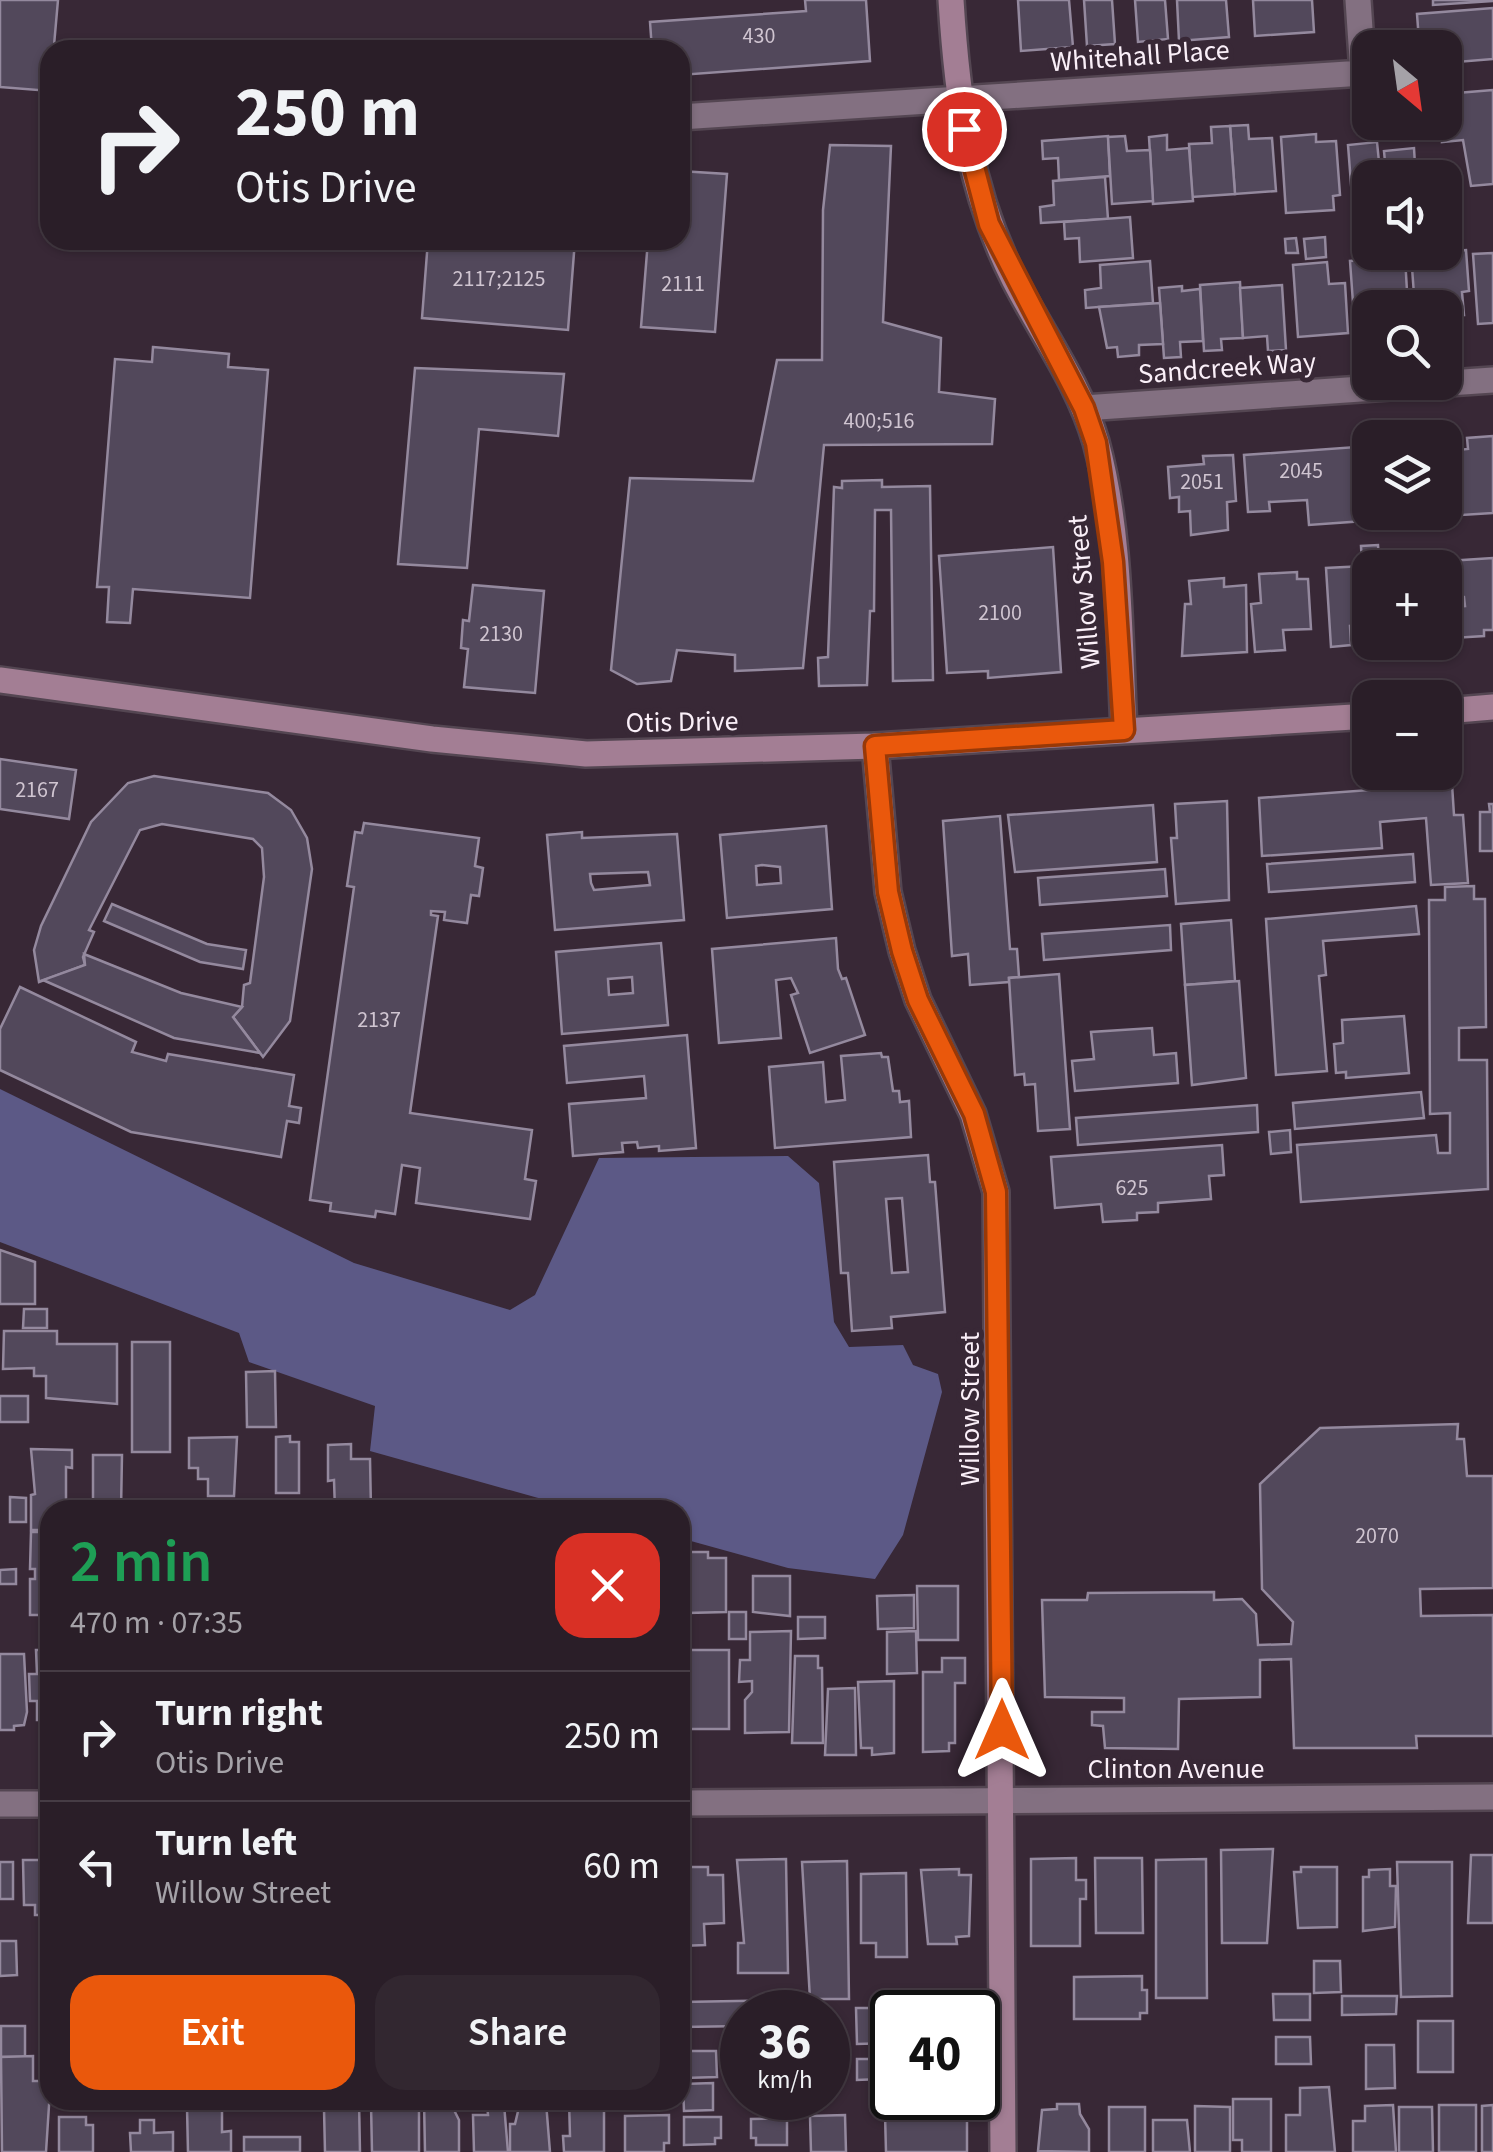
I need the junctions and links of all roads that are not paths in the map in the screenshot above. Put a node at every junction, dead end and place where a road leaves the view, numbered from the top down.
1 (950, 0) edge
2 (1358, 0) edge
3 (957, 98) junction
4 (690, 116) edge
5 (1493, 380) edge
6 (1084, 408) junction
7 (0, 680) edge
8 (1493, 707) edge
9 (1462, 710) edge
10 (1352, 717) edge
11 (1124, 730) junction
12 (875, 746) junction
13 (1493, 1796) edge
14 (1002, 1799) junction
15 (690, 1803) edge
16 (0, 1804) edge
17 (40, 1804) edge
18 (1003, 2152) edge

1 - 3 street, Willow Street
2 - 3 street, Whitehall Place
3 - 4 street, Whitehall Place
3 - 6 street, Willow Street
5 - 6 street, Sandcreek Way
6 - 11 street, Willow Street
7 - 12 street, Otis Drive
8 - 9 street
10 - 11 street, Otis Drive
11 - 12 street, Otis Drive
12 - 14 street, Willow Street
13 - 14 street, Clinton Avenue
14 - 15 street, Clinton Avenue
14 - 18 street, Willow Street
16 - 17 street

